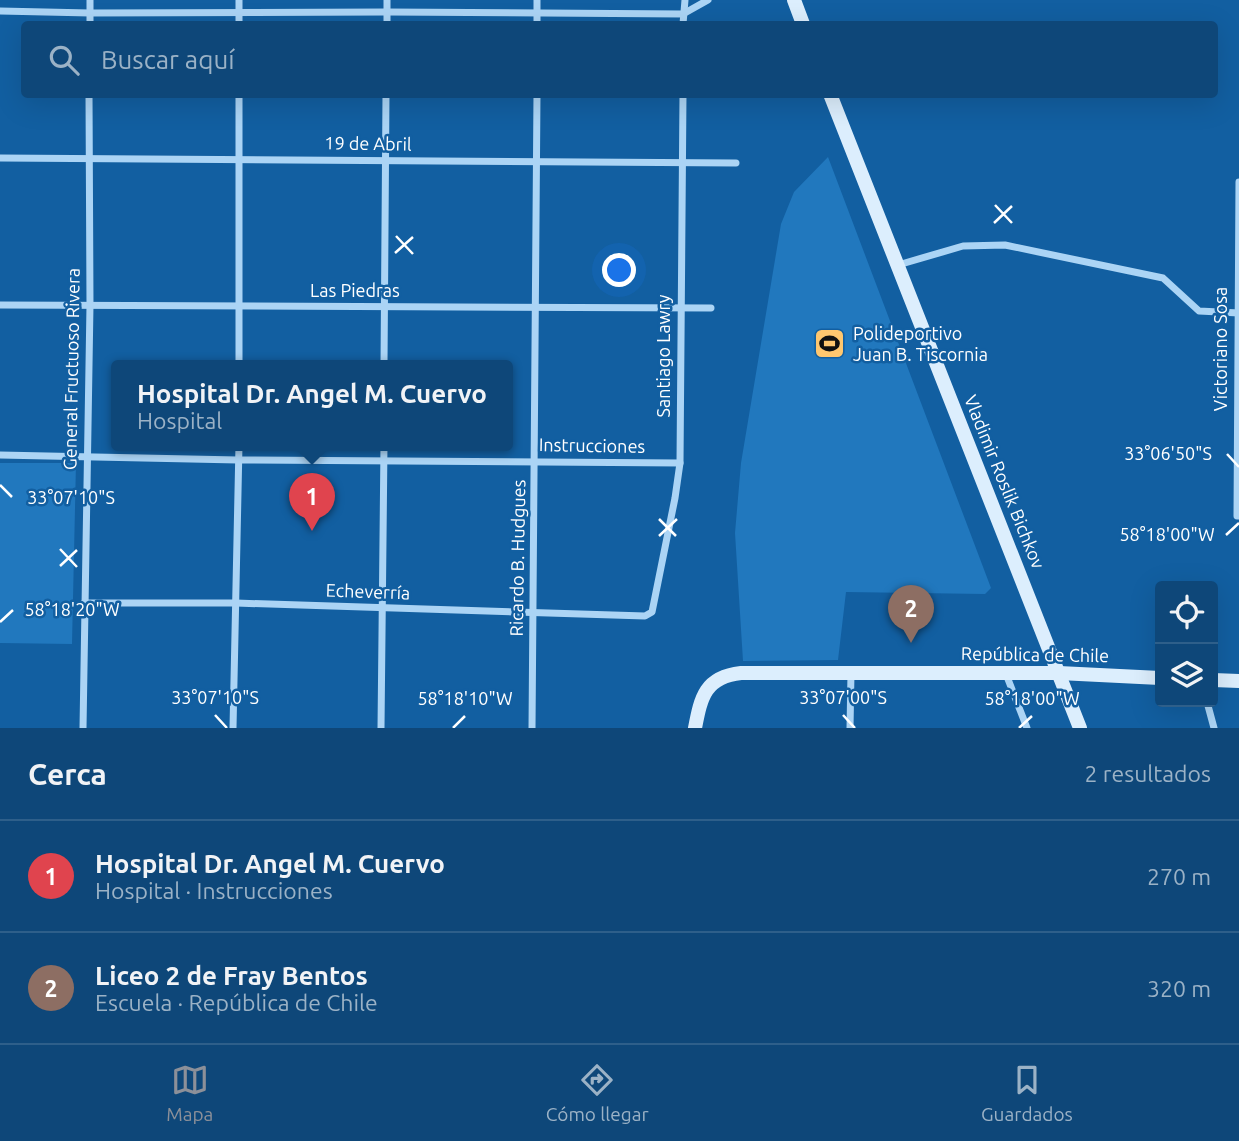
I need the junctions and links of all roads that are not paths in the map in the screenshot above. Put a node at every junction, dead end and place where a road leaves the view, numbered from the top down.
1 (90, 0) edge
2 (239, 0) edge
3 (387, 0) edge
4 (537, 0) edge
5 (685, 0) edge
6 (708, 0) edge
7 (794, 0) edge
8 (0, 11) edge
9 (239, 12) junction
10 (387, 12) junction
11 (90, 13) junction
12 (537, 13) junction
13 (683, 15) junction
14 (90, 21) edge
15 (239, 21) edge
16 (387, 21) edge
17 (537, 21) edge
18 (683, 21) edge
19 (802, 21) edge
20 (89, 98) edge
21 (239, 98) edge
22 (387, 98) edge
23 (537, 98) edge
24 (683, 98) edge
25 (833, 98) edge
26 (0, 158) edge
27 (89, 159) junction
28 (240, 159) junction
29 (386, 160) junction
30 (537, 161) junction
31 (682, 163) junction
32 (736, 163) dead end
33 (1239, 182) edge
34 (897, 265) junction
35 (0, 304) edge
36 (90, 305) junction
37 (384, 306) junction
38 (240, 307) junction
39 (535, 307) junction
40 (680, 308) junction
41 (710, 308) dead end
42 (1238, 313) edge
43 (239, 360) edge
44 (384, 360) edge
45 (239, 451) edge
46 (384, 451) edge
47 (0, 454) edge
48 (87, 456) junction
49 (238, 460) junction
50 (384, 460) junction
51 (536, 461) junction
52 (680, 463) junction
53 (1238, 516) edge
54 (84, 603) junction
55 (236, 603) junction
56 (383, 609) junction
57 (533, 611) junction
58 (650, 614) joint
59 (851, 673) junction
60 (1006, 673) junction
61 (1059, 673) junction
62 (1155, 678) edge
63 (1218, 680) edge
64 (1239, 681) edge
65 (1208, 707) edge
66 (83, 728) edge
67 (233, 728) edge
68 (381, 728) edge
69 (532, 728) edge
70 (695, 728) edge
71 (850, 728) edge
72 (1027, 728) edge
73 (1080, 728) edge
74 (1214, 728) edge

1 - 11 street
2 - 9 street
3 - 10 street
4 - 12 street
5 - 13 street
6 - 13 street
7 - 19 street
8 - 11 street
9 - 10 street
9 - 11 street
9 - 15 street
10 - 12 street
10 - 16 street
11 - 14 street
12 - 13 street
12 - 17 street
13 - 18 street
20 - 27 street, General Fructuoso Rivera
21 - 28 street
22 - 29 street
23 - 30 street, Ricardo B. Hudgues
24 - 31 street, Santiago Lawry
25 - 34 street, Vladimir Roslik Bichkov
26 - 27 street, 19 de Abril
27 - 28 street, 19 de Abril
27 - 36 street, General Fructuoso Rivera
28 - 29 street, 19 de Abril
28 - 38 street
29 - 30 street, 19 de Abril
29 - 37 street
30 - 31 street, 19 de Abril
30 - 39 street, Ricardo B. Hudgues
31 - 32 street, 19 de Abril
31 - 40 street, Santiago Lawry
33 - 42 street, Victoriano Sosa
34 - 42 street
34 - 61 street, Vladimir Roslik Bichkov
35 - 36 street, Las Piedras
36 - 38 street, Las Piedras
36 - 48 street, General Fructuoso Rivera
37 - 38 street, Las Piedras
37 - 39 street, Las Piedras
37 - 44 street
38 - 43 street
39 - 40 street, Las Piedras
39 - 51 street, Ricardo B. Hudgues
40 - 41 street, Las Piedras
40 - 52 street, Santiago Lawry
42 - 53 street, Victoriano Sosa
45 - 49 street
46 - 50 street
47 - 48 street, Instrucciones
48 - 49 street, Instrucciones
48 - 54 street, General Fructuoso Rivera
49 - 50 street, Instrucciones
49 - 55 street
50 - 51 street, Instrucciones
50 - 56 street
51 - 52 street, Instrucciones
51 - 57 street, Ricardo B. Hudgues
52 - 58 street, Santiago Lawry
54 - 55 street, Echeverría
54 - 66 street, General Fructuoso Rivera
55 - 56 street, Echeverría
55 - 67 street
56 - 57 street, Echeverría
56 - 68 street
57 - 58 street, Echeverría
57 - 69 street, Ricardo B. Hudgues
59 - 60 street, República de Chile
59 - 70 street, República de Chile
59 - 71 street
60 - 61 street, República de Chile
60 - 72 street
61 - 62 street, República de Chile
61 - 73 street, Vladimir Roslik Bichkov
63 - 64 street
65 - 74 street

